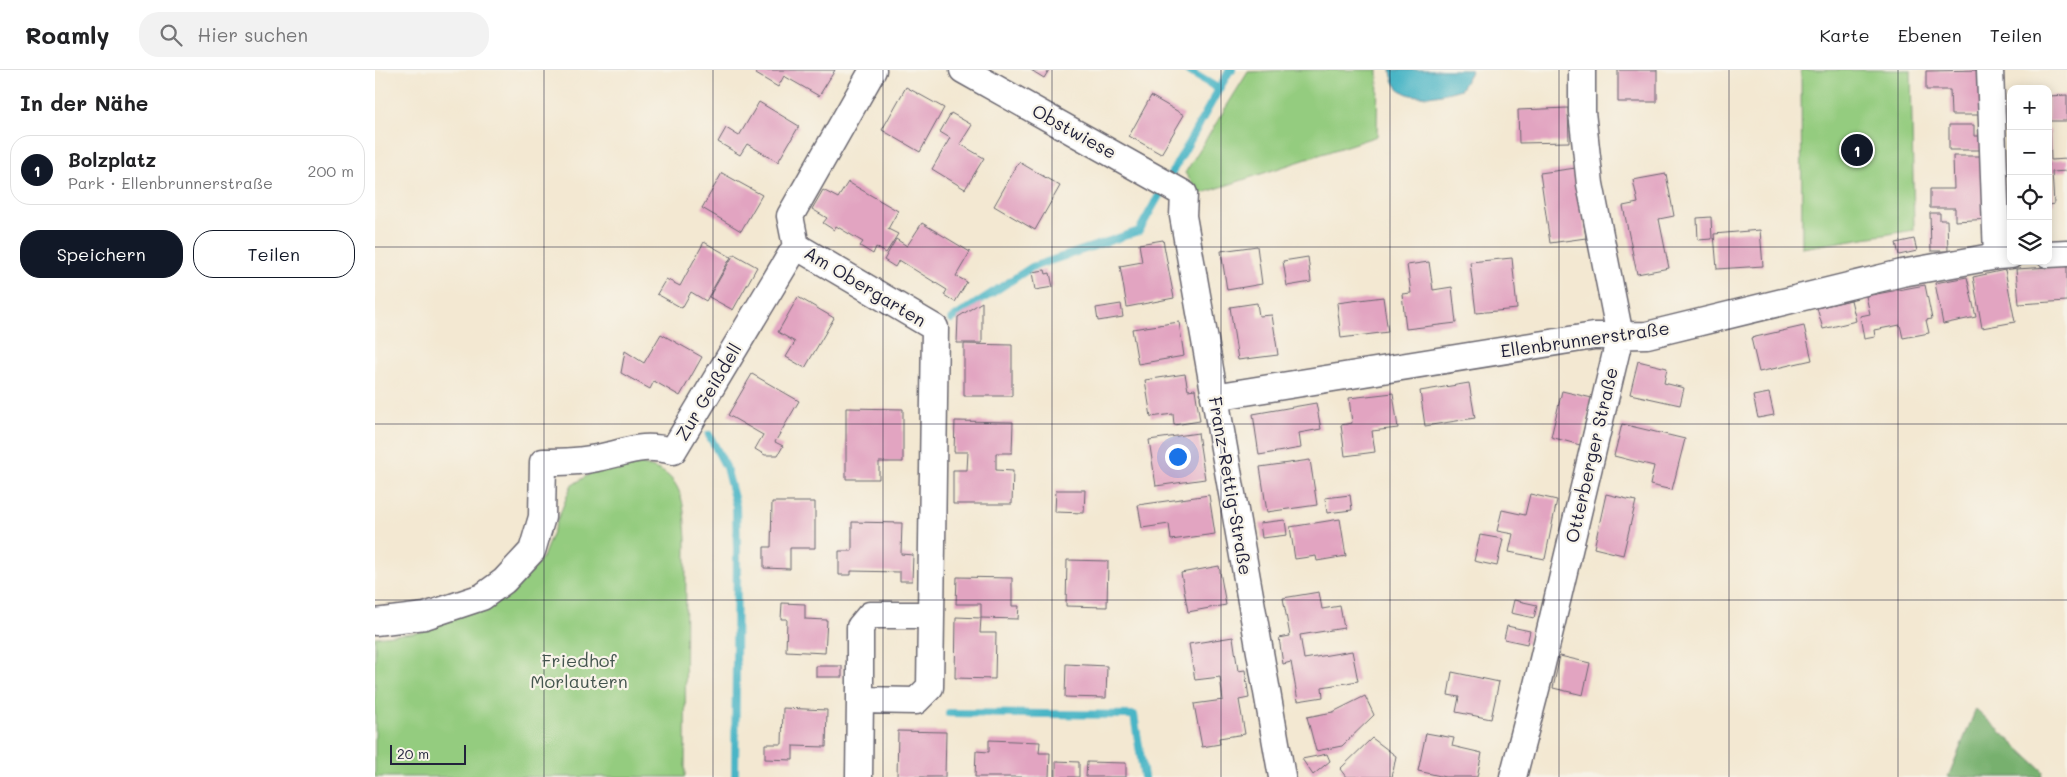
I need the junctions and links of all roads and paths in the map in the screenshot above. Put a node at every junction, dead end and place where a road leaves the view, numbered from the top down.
1 (873, 70) edge
2 (963, 70) edge
3 (1582, 70) edge
4 (1990, 70) edge
5 (1184, 194) joint
6 (797, 246) junction
7 (2067, 253) edge
8 (2052, 254) edge
9 (2004, 256) edge
10 (1620, 336) junction
11 (1215, 397) junction
12 (930, 615) junction
13 (375, 622) edge
14 (859, 700) junction
15 (859, 777) edge
16 (1282, 777) edge
17 (1513, 777) edge

1 - 6 street, Am Obergarten
2 - 5 street, Obstwiese
3 - 10 street, Otterberger Straße
4 - 9 street
5 - 11 street, Franz-Rettig-Straße
6 - 12 street, Am Obergarten
6 - 13 street, Zur Geißdell
7 - 8 street
9 - 10 street, Ellenbrunnerstraße
10 - 11 street, Ellenbrunnerstraße
10 - 17 street, Otterberger Straße
11 - 16 street, Franz-Rettig-Straße
12 - 14 street, Am Obergarten
12 - 14 street
14 - 15 street

